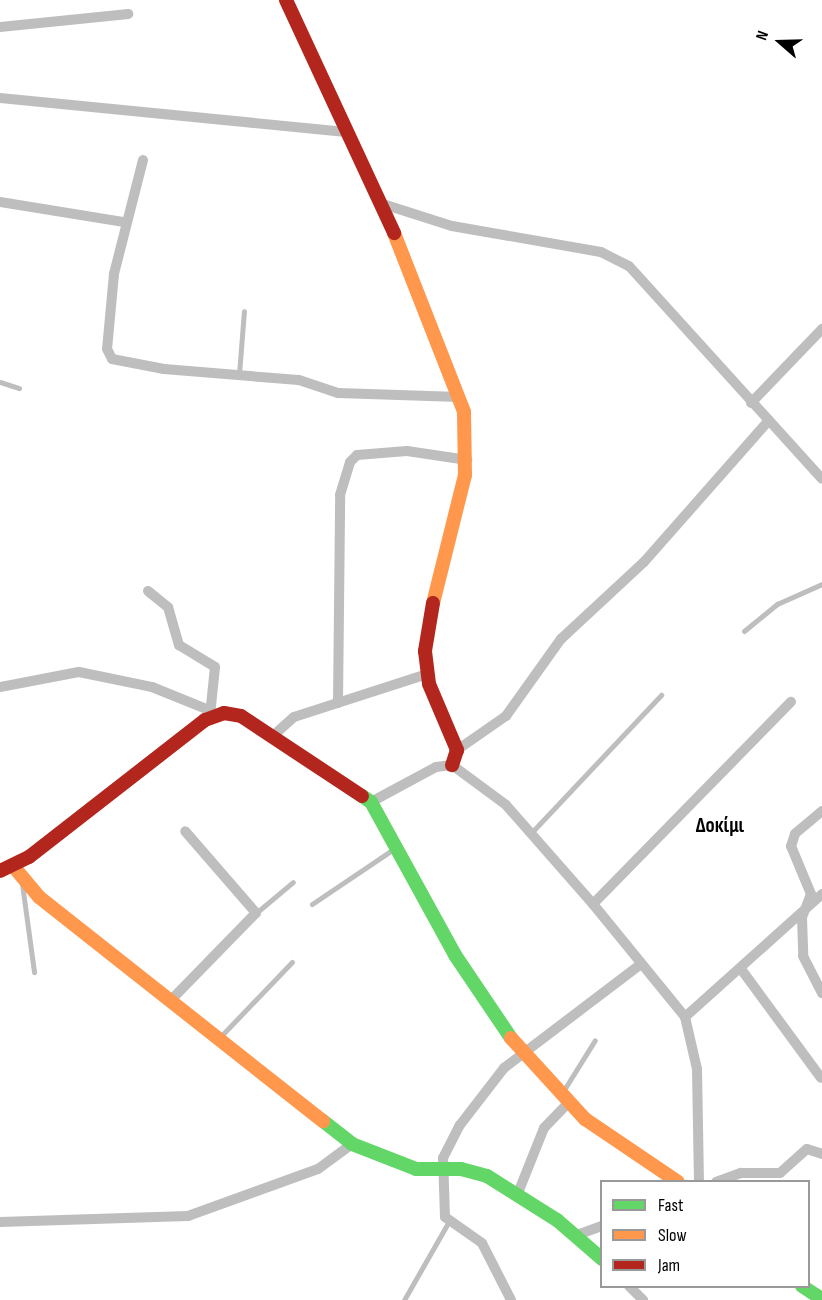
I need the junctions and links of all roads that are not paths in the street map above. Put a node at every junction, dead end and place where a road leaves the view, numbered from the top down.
1 (286, 0) edge
2 (128, 14) dead end
3 (0, 27) edge
4 (0, 98) edge
5 (348, 132) junction
6 (143, 160) dead end
7 (0, 202) edge
8 (386, 205) junction
9 (124, 222) junction
10 (244, 311) dead end
11 (822, 329) edge
12 (239, 374) junction
13 (0, 382) edge
14 (19, 388) dead end
15 (459, 397) junction
16 (751, 403) junction
17 (769, 420) junction
18 (467, 460) junction
19 (822, 479) edge
20 (822, 584) edge
21 (148, 591) dead end
22 (744, 631) dead end
23 (427, 674) junction
24 (0, 687) edge
25 (661, 695) dead end
26 (791, 702) dead end
27 (339, 703) junction
28 (210, 714) junction
29 (275, 734) junction
30 (457, 750) junction
31 (452, 765) junction
32 (371, 802) junction
33 (822, 811) edge
34 (185, 831) dead end
35 (531, 833) junction
36 (398, 846) junction
37 (14, 867) junction
38 (0, 871) edge
39 (22, 880) junction
40 (293, 882) dead end
41 (822, 894) edge
42 (810, 902) junction
43 (312, 904) dead end
44 (593, 904) junction
45 (256, 913) junction
46 (292, 962) dead end
47 (641, 964) junction
48 (741, 969) junction
49 (34, 972) dead end
50 (822, 993) edge
51 (172, 999) junction
52 (685, 1017) junction
53 (220, 1037) junction
54 (595, 1040) dead end
55 (521, 1053) junction
56 (821, 1078) edge
57 (563, 1100) junction
58 (352, 1144) junction
59 (822, 1154) edge
60 (440, 1170) junction
61 (674, 1180) edge
62 (699, 1180) edge
63 (722, 1180) edge
64 (518, 1193) junction
65 (449, 1221) junction
66 (0, 1222) edge
67 (600, 1227) edge
68 (577, 1235) junction
69 (600, 1258) edge
70 (630, 1288) edge
71 (804, 1288) edge
72 (822, 1299) edge
73 (404, 1300) edge
74 (512, 1300) edge
75 (643, 1300) edge

1 - 5 street
2 - 3 street
4 - 5 street
5 - 8 street
6 - 9 street
7 - 9 street
8 - 15 street
8 - 16 street
9 - 12 street
10 - 12 lane
11 - 16 street
12 - 15 street
13 - 14 lane
15 - 18 street
16 - 17 street
17 - 19 street
17 - 30 street
18 - 23 street
18 - 27 street
20 - 22 lane
21 - 28 street
23 - 27 street
23 - 30 street
24 - 28 street
25 - 35 lane
26 - 44 street
27 - 29 street
28 - 29 street
28 - 37 street
29 - 32 street
30 - 31 street
31 - 32 street
31 - 35 street
32 - 36 street
33 - 42 street
34 - 45 street
35 - 44 street
36 - 43 lane
36 - 55 street
37 - 38 street
37 - 39 street
39 - 49 lane
39 - 51 street
40 - 45 lane
41 - 42 street
42 - 48 street
42 - 50 street
44 - 47 street
45 - 51 street
46 - 53 lane
47 - 52 street
47 - 55 street
48 - 52 street
48 - 56 street
51 - 53 street
52 - 62 street
53 - 58 street
54 - 57 lane
55 - 57 street
55 - 60 street
57 - 61 street
57 - 64 street
58 - 60 street
58 - 66 street
59 - 63 street
60 - 64 street
60 - 65 street
64 - 68 street
65 - 73 lane
65 - 74 street
67 - 68 street
68 - 69 street
70 - 75 street
71 - 72 street

